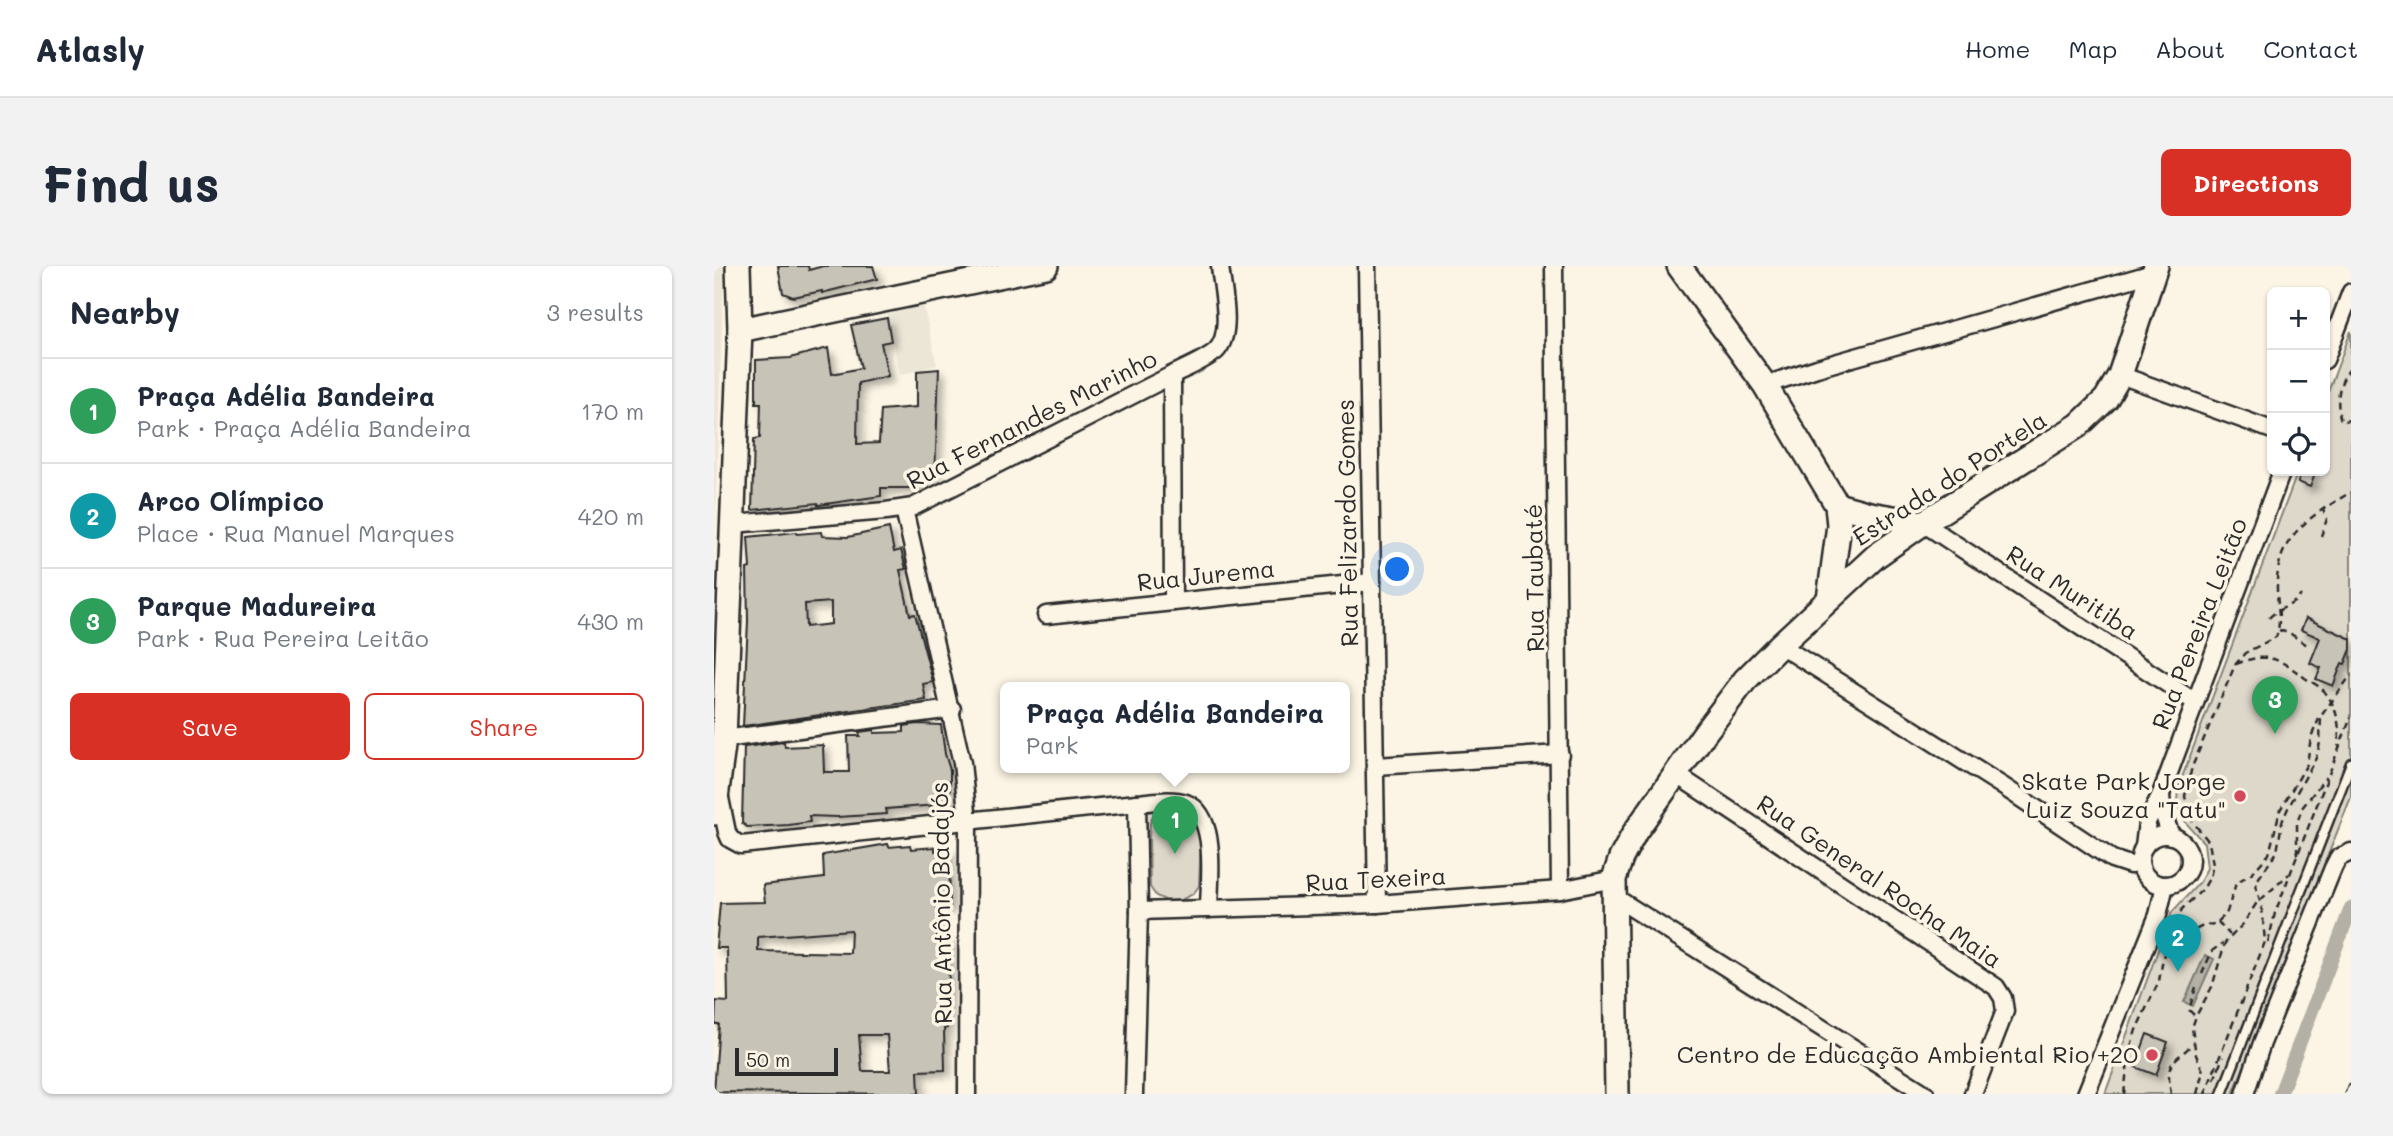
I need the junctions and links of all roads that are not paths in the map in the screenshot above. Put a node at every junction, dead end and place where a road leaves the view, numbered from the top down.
1 (738, 266) edge
2 (1046, 266) edge
3 (1220, 266) edge
4 (1367, 266) edge
5 (1554, 266) edge
6 (1679, 266) edge
7 (2154, 270) edge
8 (2351, 292) edge
9 (740, 330) junction
10 (2329, 350) edge
11 (1172, 375) junction
12 (2120, 375) junction
13 (1765, 385) junction
14 (2267, 427) edge
15 (2280, 476) edge
16 (1837, 505) junction
17 (904, 509) junction
18 (1923, 523) junction
19 (733, 524) junction
20 (1372, 582) junction
21 (1829, 599) junction
22 (1173, 602) junction
23 (1045, 615) dead end
24 (1780, 645) junction
25 (2195, 702) junction
26 (952, 709) junction
27 (724, 739) junction
28 (1560, 754) junction
29 (2351, 763) edge
30 (1376, 766) junction
31 (1677, 775) junction
32 (717, 789) junction
33 (2161, 794) junction
34 (1137, 803) junction
35 (714, 813) edge
36 (968, 821) junction
37 (2171, 836) junction
38 (2144, 847) junction
39 (2351, 852) edge
40 (2140, 864) junction
41 (2165, 885) junction
42 (1614, 888) junction
43 (1560, 890) junction
44 (1377, 904) junction
45 (1209, 909) junction
46 (1139, 911) junction
47 (967, 1094) edge
48 (1134, 1094) edge
49 (1617, 1094) edge
50 (1926, 1094) edge
51 (1973, 1094) edge
52 (2086, 1094) edge
53 (2222, 1094) edge
54 (2245, 1094) edge

1 - 9 main road
2 - 9 main road
3 - 11 street, Rua Fernandes Marinho
4 - 20 street, Rua Felizardo Gomes
5 - 28 street, Rua Taubaté
6 - 13 main road
7 - 12 main road, Estrada do Portela
7 - 13 street
8 - 10 street
9 - 19 main road
11 - 17 street, Rua Fernandes Marinho
11 - 22 street
12 - 14 street
12 - 18 main road, Estrada do Portela
13 - 16 main road
15 - 25 street, Rua Pereira Leitão
16 - 18 main road
16 - 21 main road
17 - 19 street, Rua Fernandes Marinho
17 - 26 street, Rua Antônio Badajós
18 - 21 main road, Estrada do Portela
18 - 25 street, Rua Muritiba
19 - 27 main road
20 - 22 street, Rua Jurema
20 - 30 street, Rua Felizardo Gomes
21 - 24 main road, Estrada do Portela
22 - 23 street, Rua Jurema
24 - 31 main road, Estrada do Portela
24 - 40 street
25 - 33 street, Rua Pereira Leitão
26 - 27 street
26 - 36 street, Rua Antônio Badajós
27 - 32 main road
28 - 30 street
28 - 43 street, Rua Taubaté
29 - 53 lane
30 - 44 street, Rua Felizardo Gomes
31 - 42 main road, Estrada do Portela
31 - 51 street, Rua General Rocha Maia
32 - 35 main road
32 - 36 street
33 - 37 street
33 - 38 street, Rua Pereira Leitão
34 - 36 street
34 - 45 street
34 - 46 street
36 - 47 street, Rua Antônio Badajós
37 - 38 street
37 - 41 street
38 - 40 street
39 - 54 street
40 - 41 street
41 - 52 street
42 - 43 street, Rua Texeira
42 - 49 main road, Estrada do Portela
42 - 50 street
43 - 44 street, Rua Texeira
44 - 45 street, Rua Texeira
45 - 46 street, Rua Texeira
46 - 48 street

